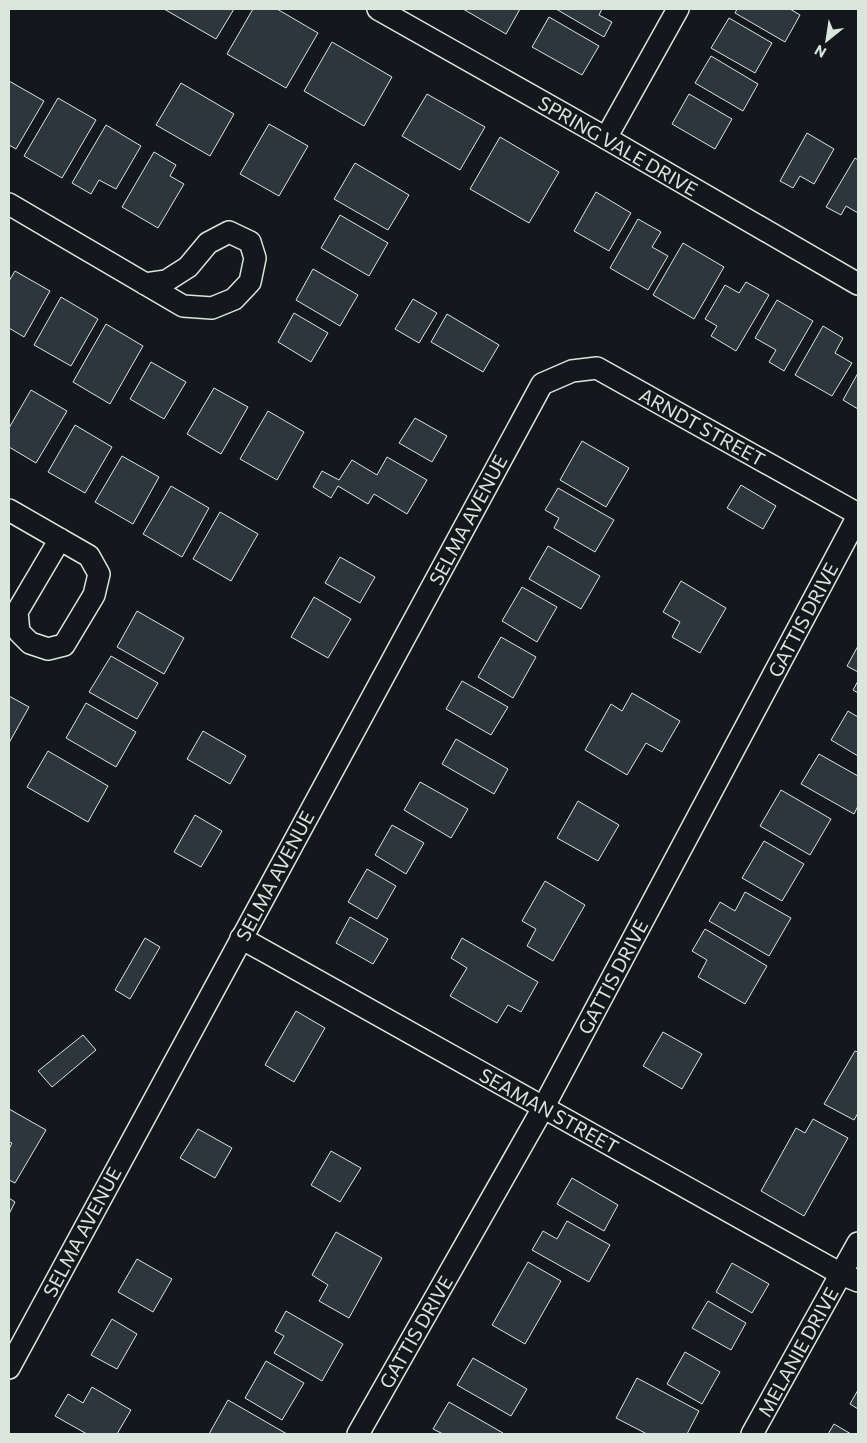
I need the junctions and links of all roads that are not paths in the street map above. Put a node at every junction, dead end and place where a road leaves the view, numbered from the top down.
1 (678, 9) edge
2 (387, 11) edge
3 (606, 138) junction
4 (9, 204) edge
5 (145, 284) junction
6 (858, 284) edge
7 (542, 384) joint
8 (9, 510) edge
9 (858, 515) edge
10 (60, 539) junction
11 (242, 938) junction
12 (543, 1108) junction
13 (858, 1243) edge
14 (850, 1278) edge
15 (9, 1368) edge
16 (358, 1434) edge
17 (752, 1434) edge

1 - 3 street
2 - 3 street, SPRING VALE DRIVE
3 - 6 street, SPRING VALE DRIVE
4 - 5 street
5 - 5 street
7 - 9 street, ARNDT STREET
7 - 11 street, SELMA AVENUE
8 - 10 street
9 - 12 street, GATTIS DRIVE
10 - 10 street
11 - 12 street, SEAMAN STREET
11 - 15 street, SELMA AVENUE
12 - 14 street, SEAMAN STREET
12 - 16 street, GATTIS DRIVE
13 - 14 street, MELANIE DRIVE
14 - 17 street, MELANIE DRIVE

